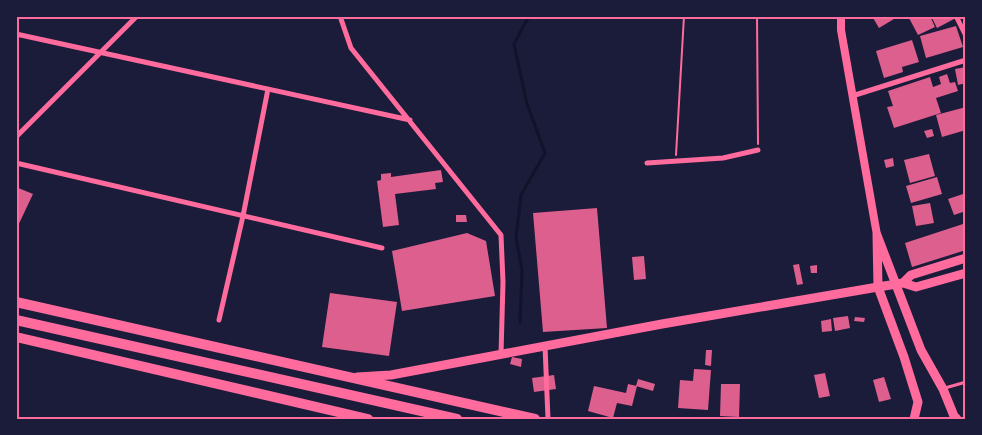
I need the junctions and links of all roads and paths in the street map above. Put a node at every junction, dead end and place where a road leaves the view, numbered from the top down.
1 (137, 16) edge
2 (340, 16) edge
3 (684, 16) edge
4 (757, 16) edge
5 (841, 16) edge
6 (956, 16) edge
7 (16, 34) edge
8 (966, 36) edge
9 (101, 52) junction
10 (966, 60) edge
11 (268, 89) junction
12 (852, 96) junction
13 (410, 120) junction
14 (16, 137) edge
15 (758, 150) joint
16 (676, 162) junction
17 (16, 163) edge
18 (647, 163) dead end
19 (243, 216) junction
20 (877, 235) junction
21 (382, 248) dead end
22 (966, 258) edge
23 (966, 273) edge
24 (900, 284) junction
25 (878, 287) junction
26 (16, 302) edge
27 (16, 320) edge
28 (218, 320) dead end
29 (16, 337) edge
30 (545, 346) junction
31 (501, 354) junction
32 (350, 377) junction
33 (966, 382) edge
34 (943, 389) junction
35 (368, 419) edge
36 (457, 419) edge
37 (536, 419) edge
38 (548, 419) edge
39 (914, 419) edge
40 (957, 419) edge

1 - 9 street
2 - 13 street
3 - 16 path
4 - 15 path
5 - 12 street
6 - 8 street
7 - 9 street
9 - 11 street
9 - 14 street
10 - 12 street
11 - 13 street
11 - 19 street
12 - 20 street
13 - 31 street
15 - 16 street
16 - 18 street
17 - 19 street
19 - 21 street
19 - 28 street
20 - 24 main road
20 - 25 main road
22 - 24 main road
23 - 24 main road
24 - 25 main road
24 - 34 main road
25 - 30 main road
25 - 39 main road
26 - 32 main road
27 - 36 main road
29 - 35 main road
30 - 31 main road
30 - 38 street
31 - 32 main road
32 - 37 main road
33 - 34 lane
34 - 40 main road

